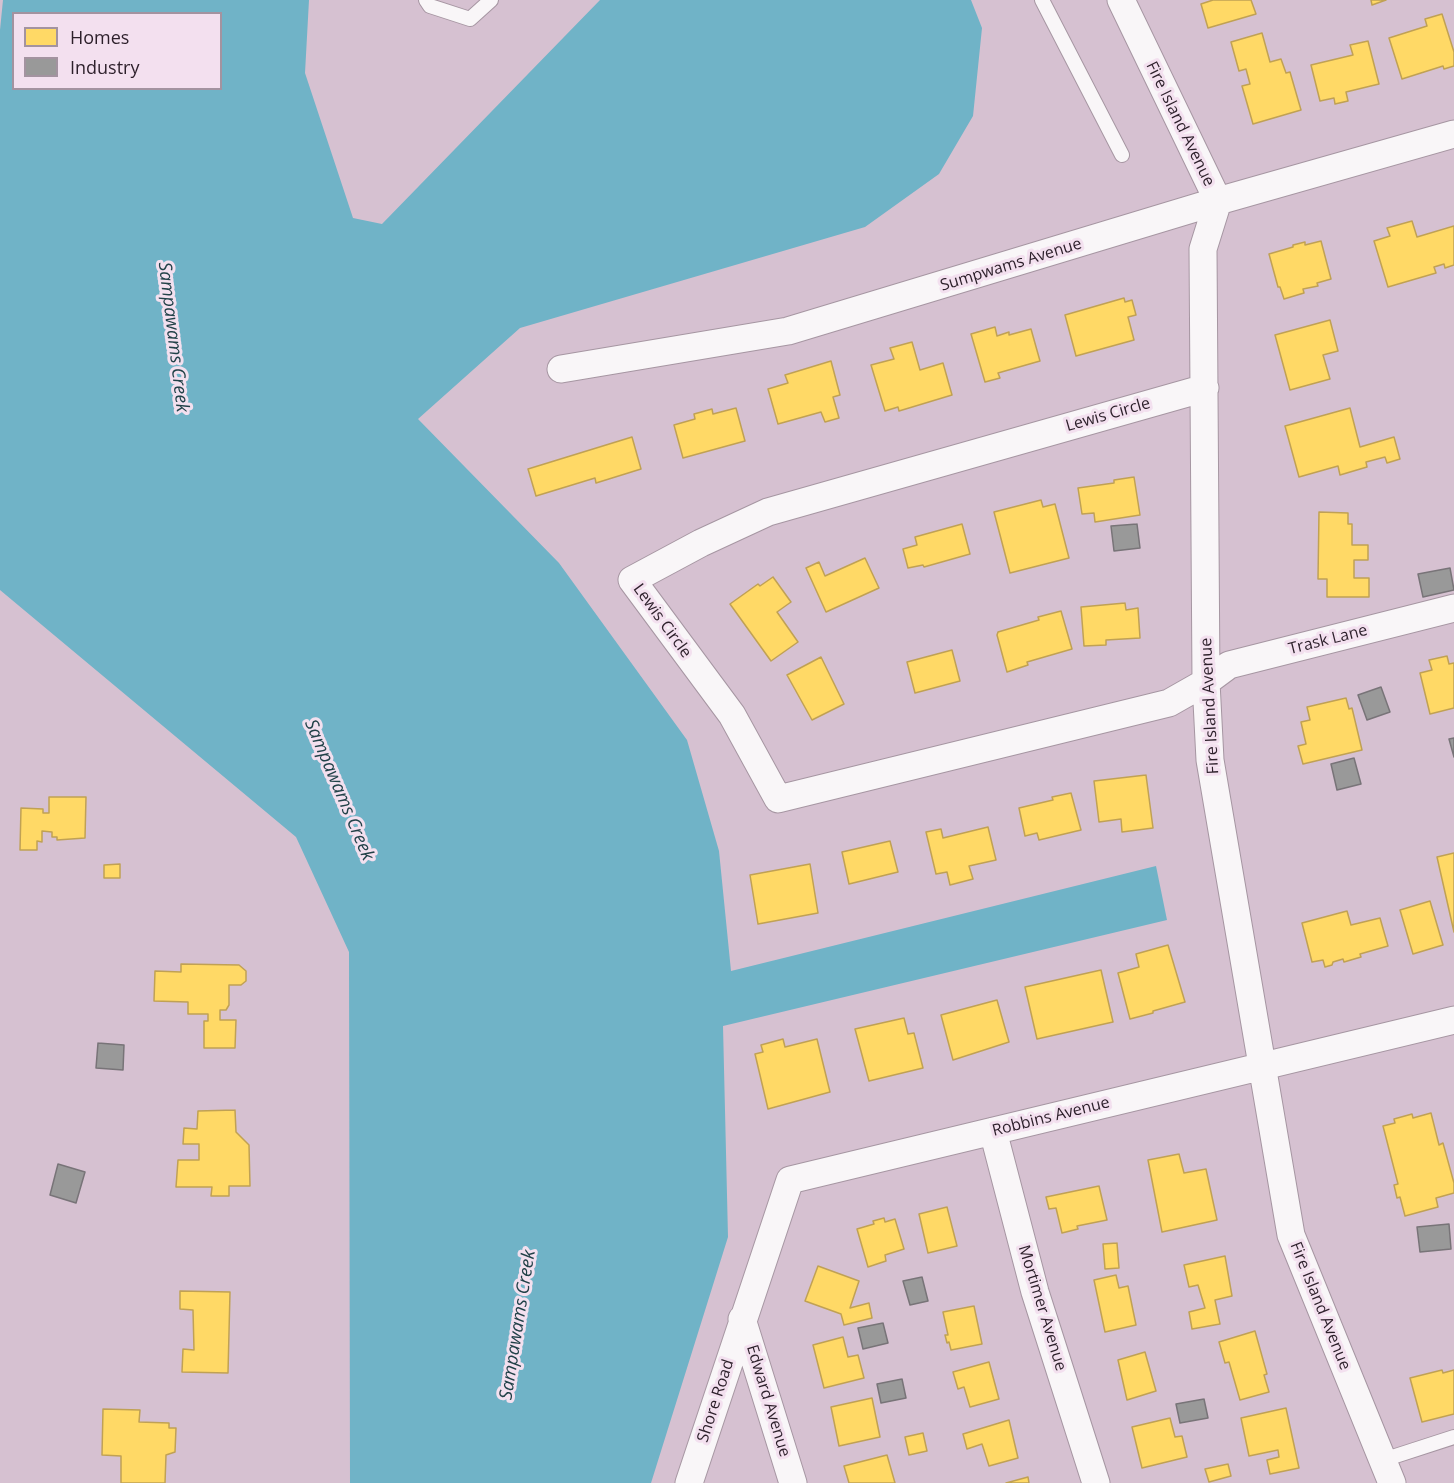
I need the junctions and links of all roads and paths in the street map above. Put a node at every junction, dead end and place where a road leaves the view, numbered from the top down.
1 (426, 0) edge
2 (490, 0) edge
3 (1042, 0) edge
4 (1121, 0) edge
5 (1454, 135) edge
6 (1122, 155) dead end
7 (1218, 201) junction
8 (561, 369) dead end
9 (1204, 388) junction
10 (1454, 608) edge
11 (1206, 682) junction
12 (1454, 1020) edge
13 (1264, 1066) junction
14 (993, 1131) junction
15 (742, 1319) junction
16 (1454, 1437) edge
17 (1388, 1472) edge
18 (689, 1483) edge
19 (793, 1483) edge
20 (1096, 1483) edge

1 - 2 lane
3 - 6 lane
4 - 7 street, Fire Island Avenue
5 - 7 street, Sumpwams Avenue
7 - 8 street, Sumpwams Avenue
7 - 9 street, Fire Island Avenue
9 - 11 street, Fire Island Avenue
9 - 11 street, Lewis Circle
10 - 11 street, Trask Lane
11 - 13 street, Fire Island Avenue
12 - 13 street, Robbins Avenue
13 - 14 street, Robbins Avenue
13 - 17 street, Fire Island Avenue
14 - 15 street, Robbins Avenue
14 - 20 street, Mortimer Avenue
15 - 18 street, Shore Road
15 - 19 street, Edward Avenue
16 - 17 lane

